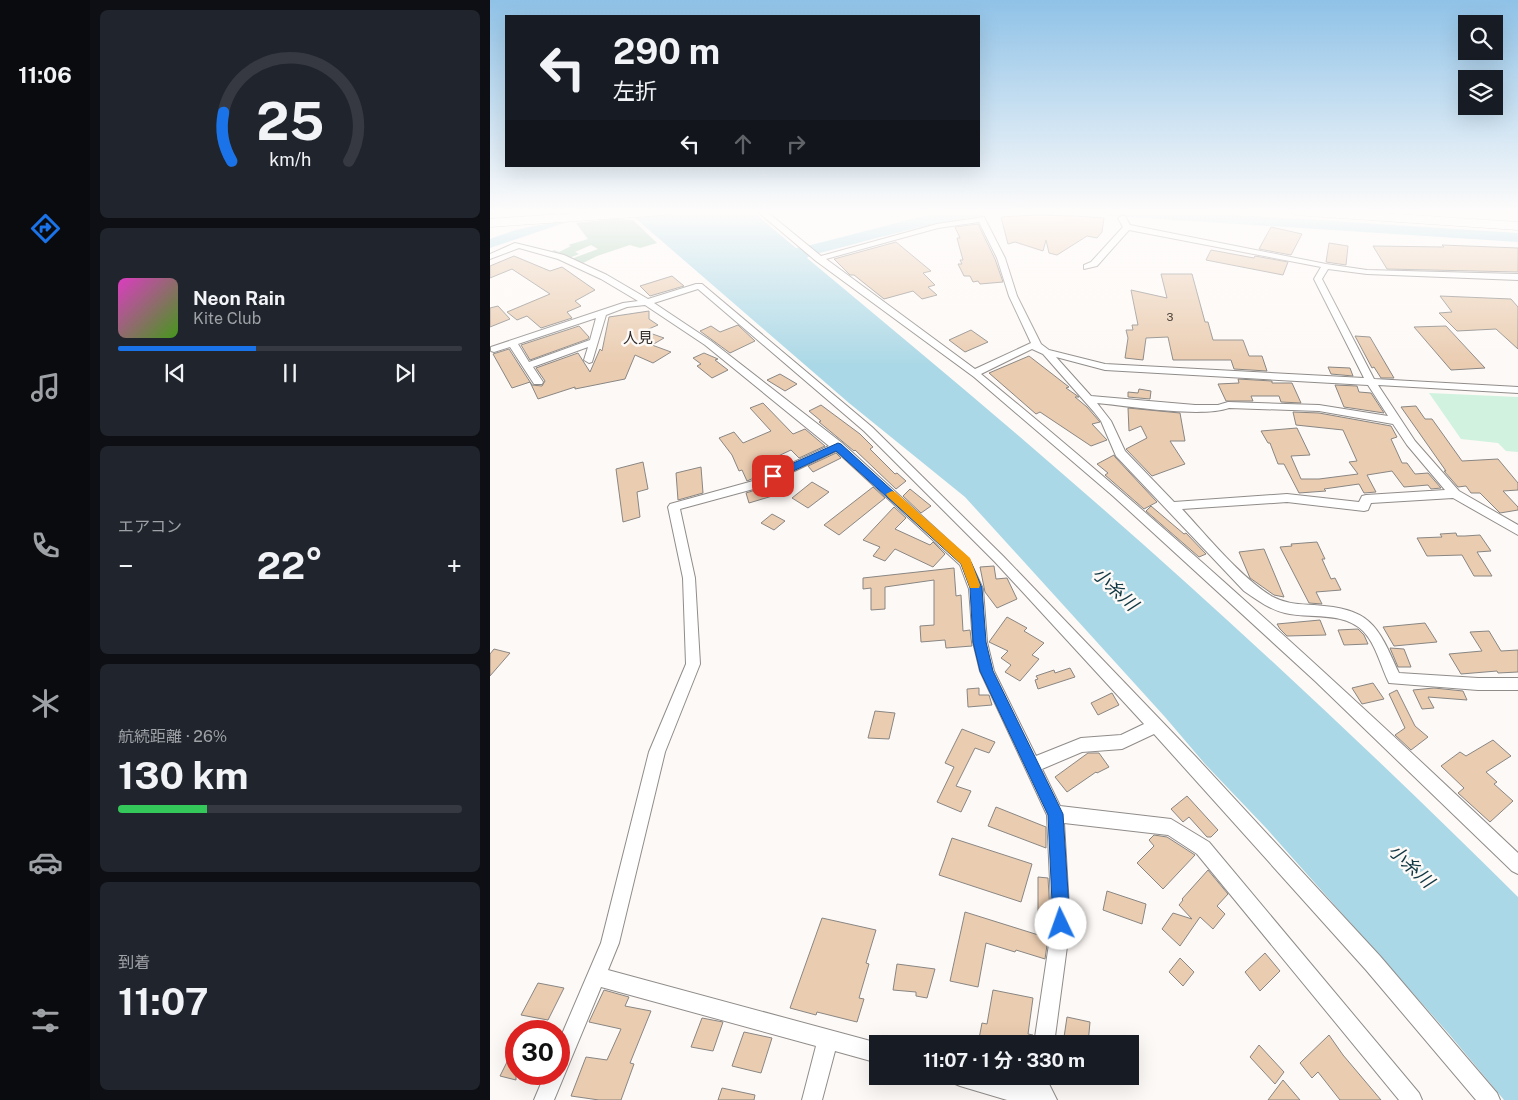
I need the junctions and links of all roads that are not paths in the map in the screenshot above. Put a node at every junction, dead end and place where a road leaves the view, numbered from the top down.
1 (569, 262) edge
2 (823, 262) edge
3 (1002, 262) edge
4 (1095, 262) edge
5 (1307, 262) edge
6 (1326, 266) junction
7 (1087, 267) dead end
8 (1518, 277) edge
9 (647, 302) junction
10 (602, 313) junction
11 (594, 342) junction
12 (512, 343) junction
13 (1037, 346) junction
14 (494, 349) dead end
15 (1046, 352) junction
16 (589, 360) dead end
17 (527, 366) junction
18 (975, 373) junction
19 (538, 382) dead end
20 (1371, 382) junction
21 (1518, 390) edge
22 (1089, 399) junction
23 (1396, 421) junction
24 (838, 446) junction
25 (1455, 494) junction
26 (1172, 506) junction
27 (1518, 531) edge
28 (1518, 684) edge
29 (1156, 726) junction
30 (1032, 765) junction
31 (1055, 814) junction
32 (1518, 865) edge
33 (595, 976) junction
34 (1045, 1035) edge
35 (570, 1038) edge
36 (828, 1040) junction
37 (869, 1051) edge
38 (550, 1085) edge
39 (994, 1085) edge
40 (1043, 1090) edge
41 (544, 1100) edge
42 (812, 1100) edge
43 (1412, 1100) edge
44 (1490, 1100) edge

1 - 9 street
2 - 18 street
3 - 13 street
4 - 7 street
5 - 6 street
6 - 8 street
6 - 20 street
9 - 10 street
9 - 24 street
9 - 29 street
10 - 11 street
10 - 12 street
11 - 16 street
11 - 17 street
12 - 14 street
12 - 17 street
13 - 15 street
13 - 18 street
15 - 20 street
15 - 22 street
17 - 19 street
18 - 32 street
20 - 21 street
20 - 23 street
22 - 23 street
22 - 26 street
23 - 25 street
24 - 30 street
24 - 33 street
25 - 26 street
25 - 27 street
26 - 28 street
29 - 30 street
29 - 44 street
30 - 31 street
31 - 34 street
31 - 43 street
33 - 35 street
33 - 36 street
36 - 37 street
36 - 42 street
38 - 41 street
39 - 40 street

